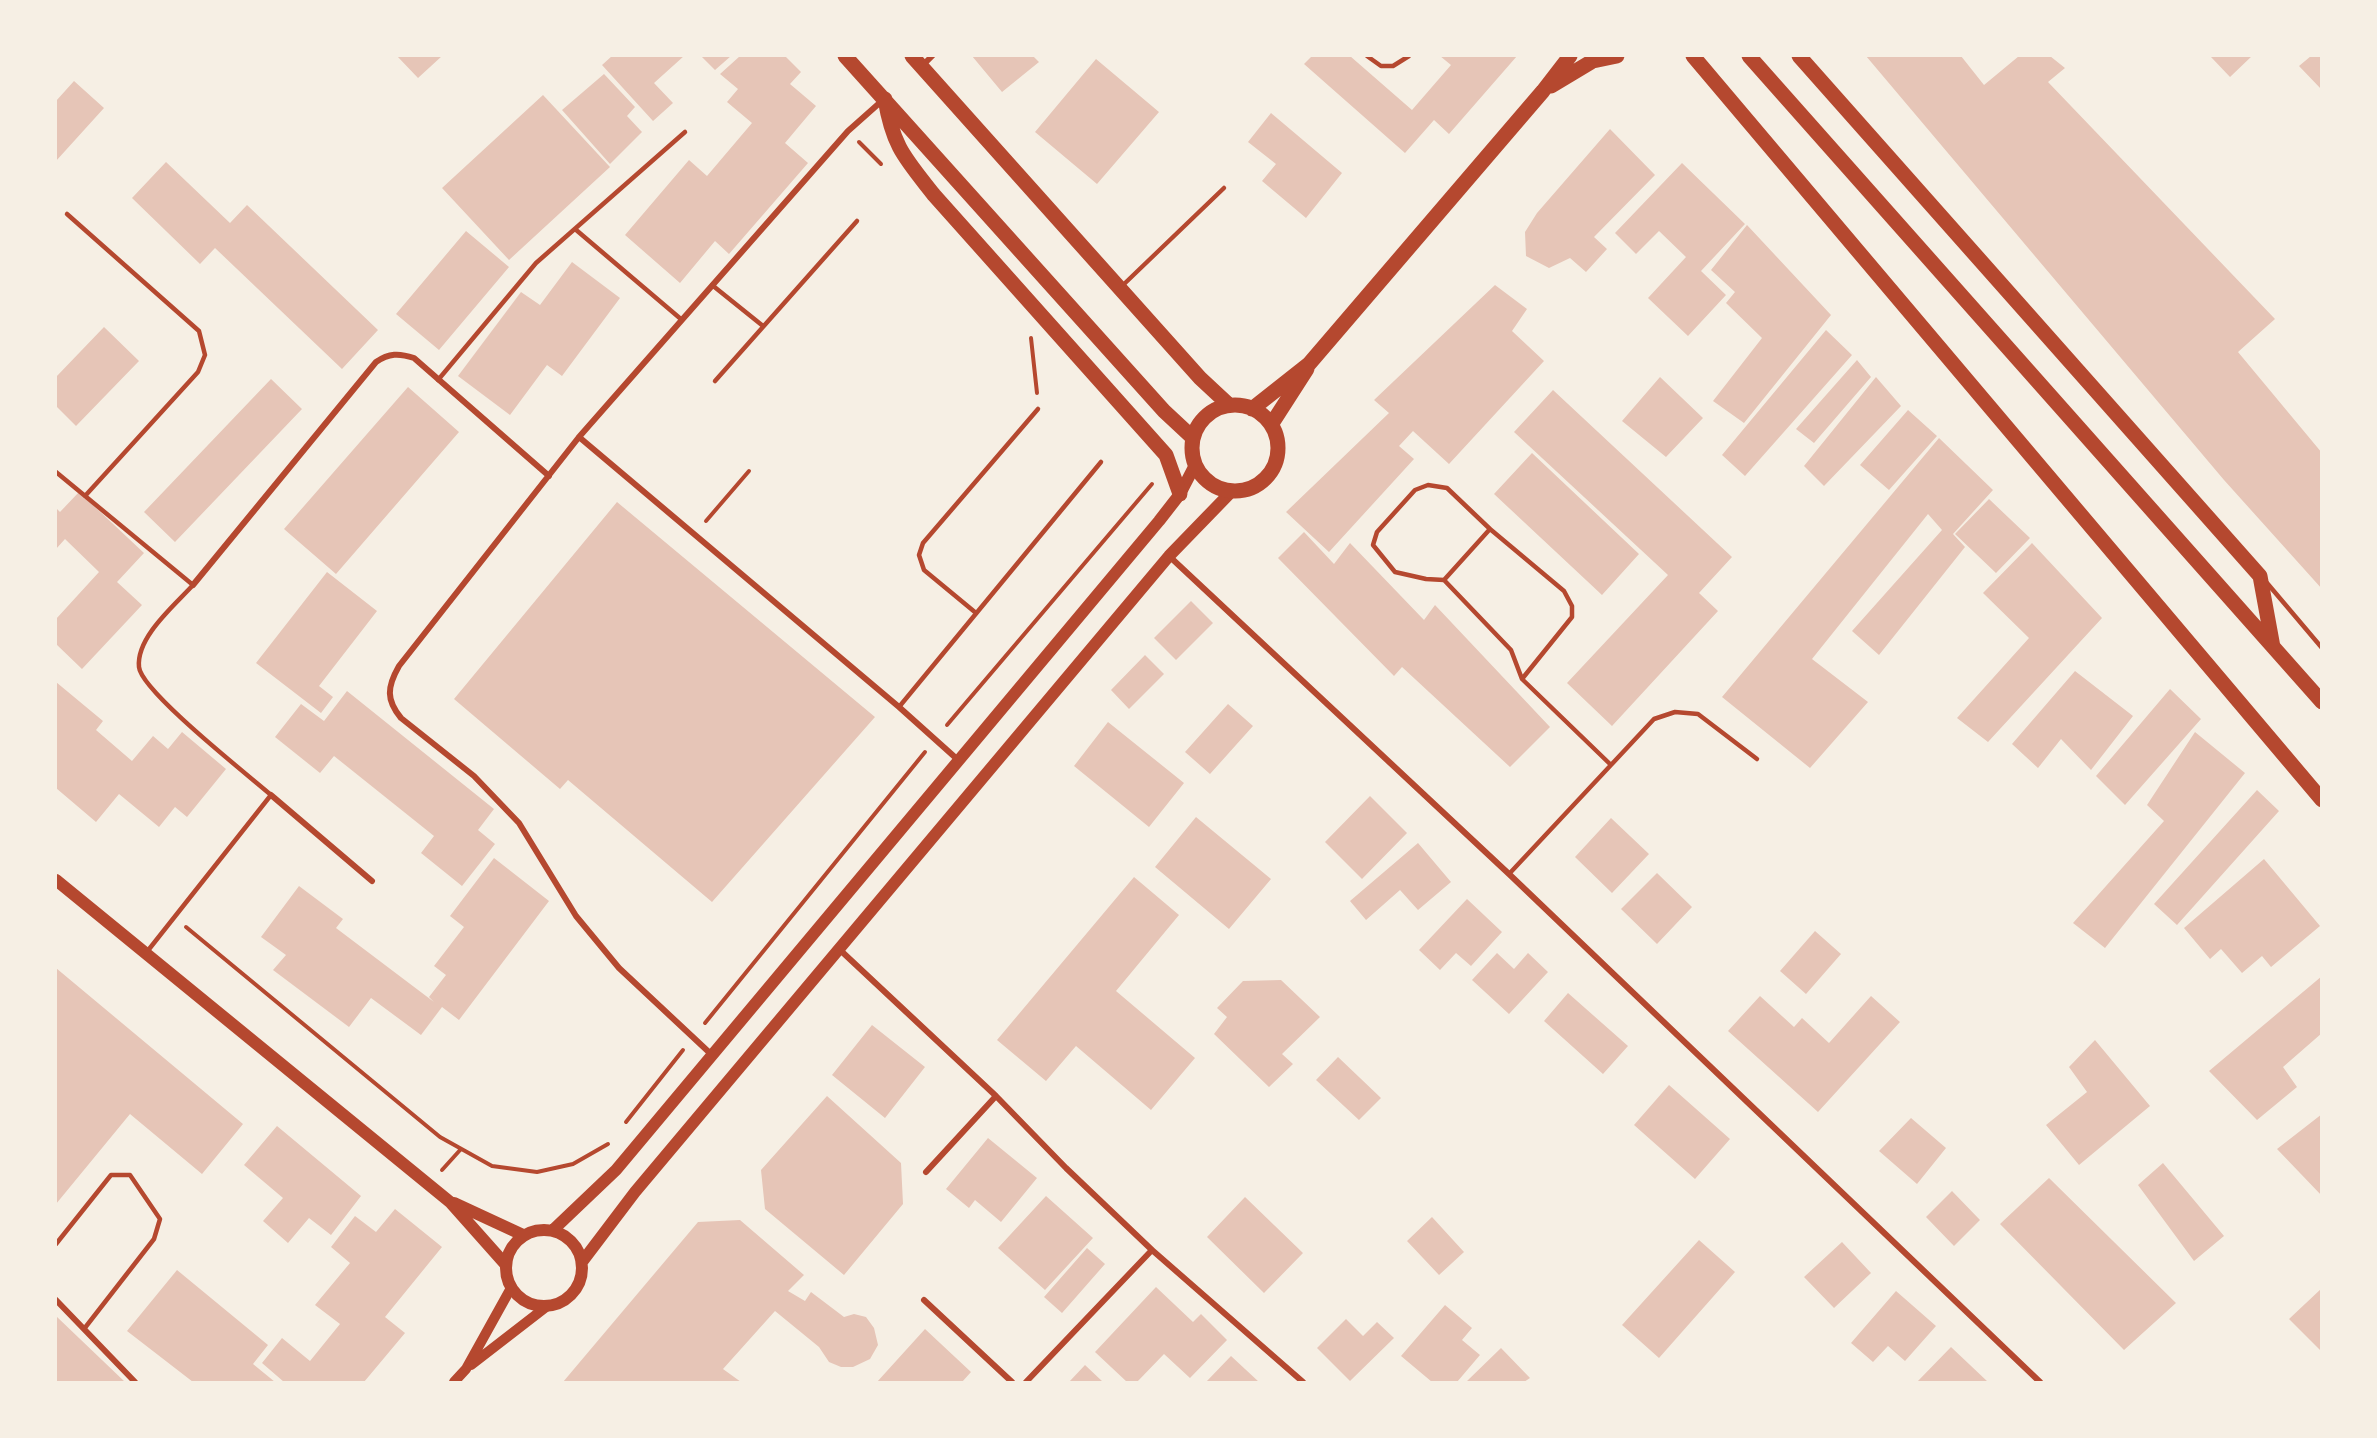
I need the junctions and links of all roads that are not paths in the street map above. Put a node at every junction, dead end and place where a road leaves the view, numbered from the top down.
1 (845, 56) edge
2 (1367, 56) edge
3 (1409, 56) edge
4 (1570, 56) edge
5 (1617, 56) edge
6 (1693, 56) edge
7 (1749, 56) edge
8 (1799, 56) edge
9 (1597, 58) edge
10 (922, 59) edge
11 (1543, 91) junction
12 (885, 99) junction
13 (685, 132) dead end
14 (1224, 188) dead end
15 (67, 214) dead end
16 (857, 221) dead end
17 (575, 229) junction
18 (712, 285) junction
19 (1120, 288) junction
20 (682, 320) junction
21 (763, 326) junction
22 (1310, 364) junction
23 (438, 380) junction
24 (715, 381) dead end
25 (1229, 405) junction
26 (1038, 409) road end
27 (1252, 409) junction
28 (1271, 425) junction
29 (579, 438) junction
30 (1192, 438) junction
31 (1101, 462) dead end
32 (1195, 465) junction
33 (56, 472) edge
34 (549, 476) junction
35 (1232, 490) junction
36 (1180, 494) junction
37 (85, 496) junction
38 (1490, 529) junction
39 (1169, 556) junction
40 (2260, 576) junction
41 (1444, 580) junction
42 (193, 585) junction
43 (976, 613) junction
44 (2273, 647) junction
45 (2322, 648) edge
46 (1522, 679) junction
47 (2322, 702) edge
48 (899, 707) junction
49 (957, 759) junction
50 (1757, 759) dead end
51 (1611, 765) junction
52 (271, 795) junction
53 (2322, 800) edge
54 (1509, 874) junction
55 (56, 880) edge
56 (372, 881) dead end
57 (840, 949) junction
58 (144, 955) junction
59 (712, 1055) junction
60 (996, 1096) junction
61 (926, 1172) dead end
62 (450, 1202) junction
63 (553, 1230) junction
64 (523, 1235) junction
65 (56, 1244) edge
66 (1152, 1250) junction
67 (582, 1262) junction
68 (506, 1266) junction
69 (511, 1288) junction
70 (56, 1300) edge
71 (924, 1300) dead end
72 (546, 1306) junction
73 (84, 1329) junction
74 (466, 1368) junction
75 (135, 1383) edge
76 (454, 1383) edge
77 (1012, 1383) edge
78 (1026, 1383) edge
79 (1303, 1383) edge
80 (2040, 1383) edge

1 - 12 main road
2 - 3 lane
4 - 11 main road
5 - 9 main road
6 - 53 main road
7 - 44 main road
8 - 40 main road
9 - 11 main road
10 - 19 main road
11 - 22 main road
12 - 18 street
12 - 30 main road
12 - 36 main road
13 - 17 lane
14 - 19 lane
15 - 37 lane
16 - 21 lane
17 - 20 lane
17 - 23 lane
18 - 20 street
18 - 21 lane
19 - 25 main road
20 - 29 street
21 - 24 lane
22 - 27 main road
22 - 28 main road
23 - 34 street
23 - 42 street
25 - 27 main road
25 - 30 main road
26 - 43 lane
27 - 28 main road
28 - 35 main road
29 - 34 street
29 - 48 street
30 - 32 main road
31 - 43 lane
32 - 35 main road
32 - 36 main road
33 - 37 lane
34 - 59 street
35 - 39 main road
36 - 49 main road
37 - 42 lane
38 - 41 lane
38 - 41 lane
38 - 46 lane
39 - 54 street
39 - 57 main road
40 - 44 main road
40 - 45 lane
41 - 46 lane
42 - 52 lane
43 - 48 lane
44 - 47 main road
46 - 51 lane
48 - 49 street
49 - 59 main road
50 - 51 lane
51 - 54 lane
52 - 56 street
52 - 58 lane
54 - 80 street
55 - 58 main road
57 - 60 street
57 - 67 main road
58 - 62 main road
59 - 63 main road
60 - 61 street
60 - 66 street
62 - 64 main road
62 - 68 main road
63 - 64 main road
63 - 67 main road
64 - 68 main road
65 - 73 lane
66 - 78 street
66 - 79 street
67 - 72 main road
68 - 69 main road
69 - 72 main road
69 - 74 street
70 - 73 street
71 - 77 street
72 - 74 street
73 - 75 street
74 - 76 street

